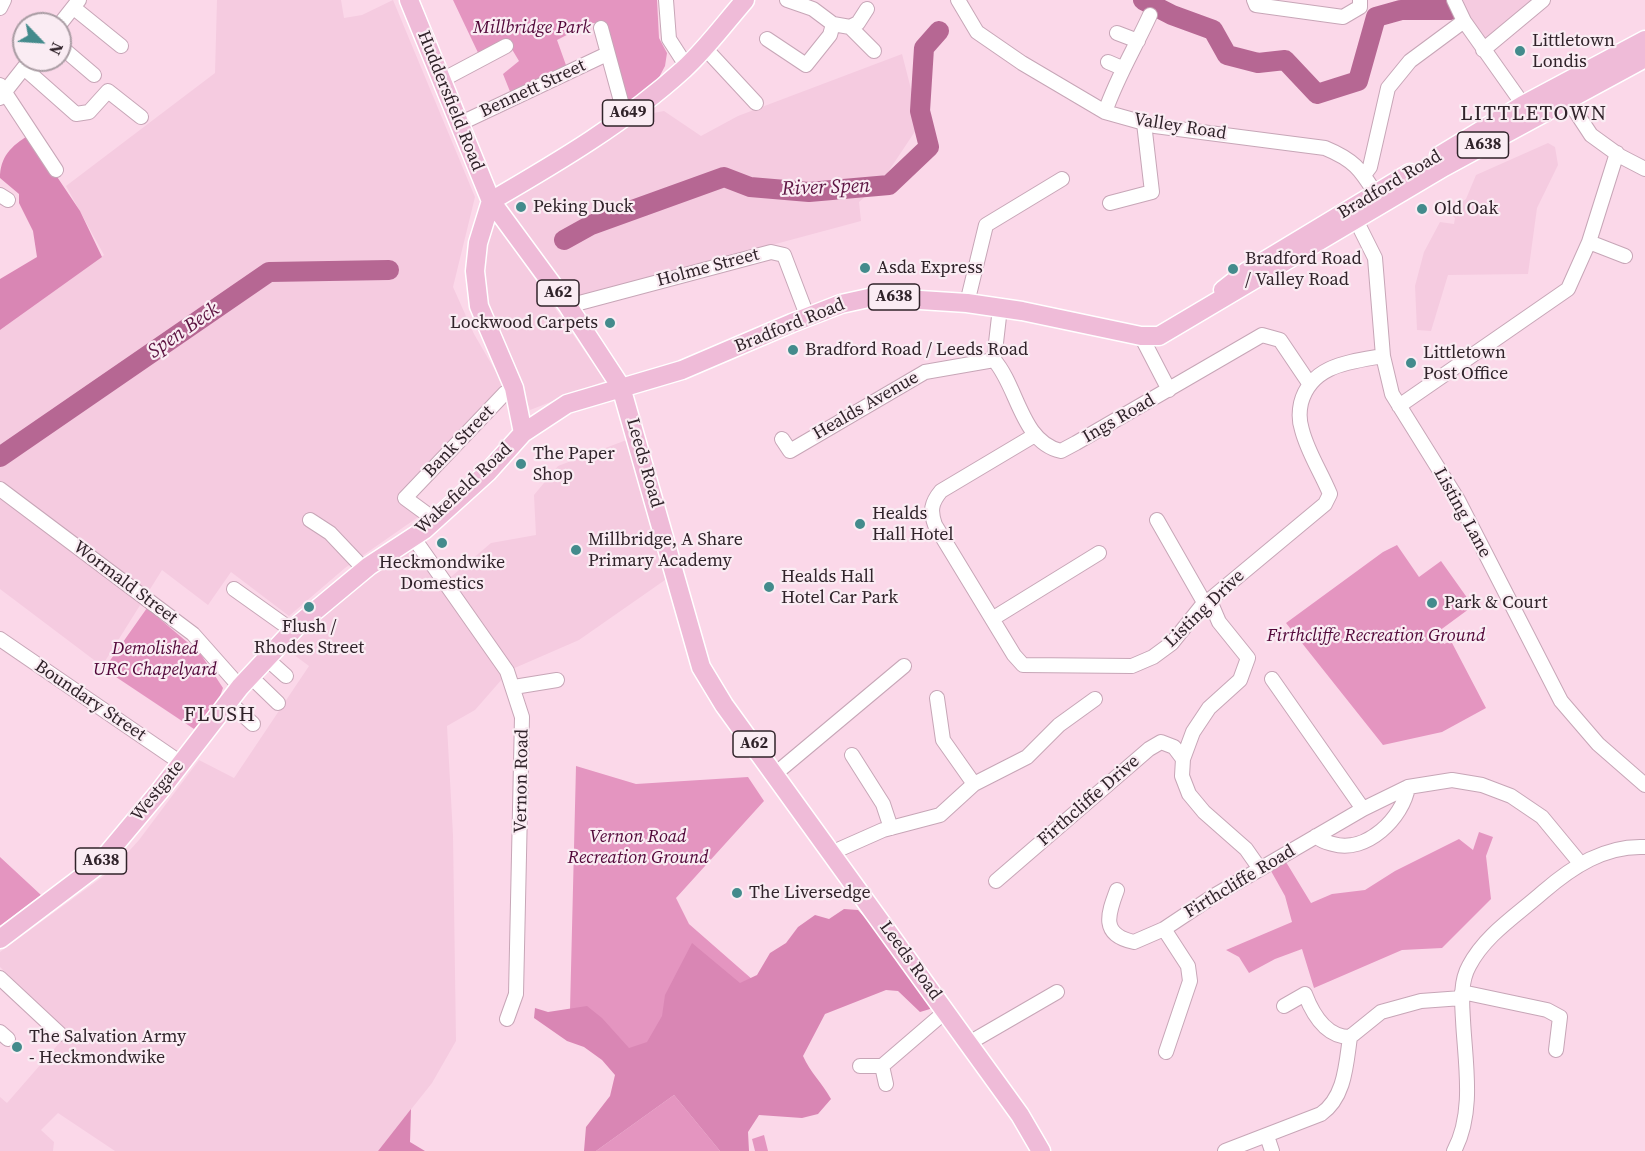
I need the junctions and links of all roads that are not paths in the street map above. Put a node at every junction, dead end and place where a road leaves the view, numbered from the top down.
1 (4, 0) edge
2 (409, 0) edge
3 (666, 0) edge
4 (745, 0) edge
5 (958, 0) edge
6 (1254, 0) edge
7 (1360, 0) edge
8 (1454, 0) edge
9 (1543, 0) edge
10 (796, 2) edge
11 (76, 4) edge
12 (0, 8) edge
13 (867, 9) dead end
14 (1150, 15) dead end
15 (1464, 21) junction
16 (833, 24) junction
17 (850, 27) junction
18 (601, 28) dead end
19 (1117, 33) dead end
20 (767, 39) dead end
21 (1645, 40) edge
22 (1138, 41) junction
23 (121, 46) dead end
24 (506, 46) dead end
25 (704, 48) junction
26 (1483, 50) junction
27 (874, 51) dead end
28 (607, 54) junction
29 (72, 56) edge
30 (1645, 58) edge
31 (1108, 62) dead end
32 (687, 67) junction
33 (1122, 68) junction
34 (20, 72) edge
35 (35, 72) edge
36 (94, 75) dead end
37 (442, 80) junction
38 (2, 91) edge
39 (1568, 100) junction
40 (756, 103) dead end
41 (1105, 112) junction
42 (1528, 112) junction
43 (625, 116) junction
44 (141, 117) dead end
45 (1144, 123) junction
46 (459, 124) junction
47 (1617, 153) junction
48 (1645, 169) edge
49 (56, 170) dead end
50 (1364, 175) junction
51 (1062, 179) dead end
52 (1378, 198) junction
53 (491, 201) junction
54 (1110, 202) dead end
55 (1353, 213) junction
56 (1589, 242) junction
57 (1625, 256) dead end
58 (966, 303) junction
59 (568, 306) junction
60 (1000, 308) junction
61 (808, 318) junction
62 (1141, 336) junction
63 (1383, 356) junction
64 (994, 360) junction
65 (1309, 382) junction
66 (514, 387) junction
67 (621, 387) junction
68 (1169, 390) junction
69 (1399, 406) junction
70 (523, 433) junction
71 (1035, 435) junction
72 (782, 439) dead end
73 (0, 489) edge
74 (310, 520) dead end
75 (435, 520) junction
76 (1157, 520) dead end
77 (413, 537) junction
78 (1099, 553) dead end
79 (365, 570) junction
80 (234, 589) dead end
81 (1207, 602) junction
82 (992, 619) junction
83 (293, 631) junction
84 (0, 639) edge
85 (267, 659) junction
86 (904, 666) dead end
87 (286, 676) dead end
88 (1272, 679) dead end
89 (557, 680) dead end
90 (514, 687) junction
91 (240, 689) junction
92 (937, 698) dead end
93 (1095, 699) dead end
94 (278, 703) dead end
95 (254, 724) dead end
96 (204, 734) joint
97 (852, 755) dead end
98 (1183, 759) junction
99 (181, 763) junction
100 (775, 774) junction
101 (974, 784) junction
102 (1645, 785) edge
103 (1408, 787) junction
104 (1364, 809) junction
105 (891, 828) junction
106 (1316, 836) junction
107 (1645, 847) edge
108 (831, 853) junction
109 (1580, 863) junction
110 (1260, 869) junction
111 (996, 881) dead end
112 (1117, 890) dead end
113 (1164, 929) junction
114 (0, 939) edge
115 (0, 978) edge
116 (1057, 992) dead end
117 (1462, 995) junction
118 (1284, 1006) dead end
119 (946, 1011) junction
120 (507, 1018) dead end
121 (60, 1034) dead end
122 (1350, 1037) junction
123 (969, 1043) junction
124 (1556, 1050) dead end
125 (1166, 1052) dead end
126 (860, 1066) dead end
127 (882, 1066) junction
128 (886, 1084) dead end
129 (1267, 1136) junction
130 (1041, 1151) edge
131 (1225, 1151) edge
132 (1272, 1151) edge
133 (1454, 1151) edge

1 - 12 street
2 - 37 main road, Huddersfield Road / A62
3 - 32 street
4 - 25 main road, A649
5 - 41 street, Valley Road
6 - 7 street
8 - 15 street
9 - 26 street
10 - 16 street
11 - 23 street
13 - 17 street
14 - 22 street
15 - 26 street
15 - 50 street
16 - 17 street
16 - 20 street
17 - 27 street
18 - 28 street
19 - 22 street
21 - 42 main road, Bradford Road / A638
22 - 33 street
24 - 37 street
25 - 32 main road, A649
25 - 40 street
26 - 42 street
28 - 43 street
28 - 46 street, Bennett Street
29 - 36 street
30 - 39 main road, Bradford Road / A638
31 - 33 street
32 - 43 main road, A649
33 - 41 street
34 - 38 street
35 - 44 street
37 - 46 main road, Huddersfield Road / A62
38 - 49 street
39 - 42 main road, Bradford Road / A638
39 - 47 street
41 - 45 street, Valley Road
42 - 52 main road, Bradford Road / A638
43 - 53 main road, A649
45 - 50 street, Valley Road
45 - 54 street
46 - 53 main road, Huddersfield Road / A62
47 - 48 street
47 - 56 street
50 - 52 street, Valley Road
51 - 58 street
52 - 55 main road, Bradford Road / A638
53 - 59 main road, Leeds Road / A62
53 - 66 main road, Wakefield Road
55 - 62 main road, Bradford Road / A638
55 - 63 street, Listing Lane
56 - 57 street
56 - 69 street
58 - 60 main road, Bradford Road / A638
58 - 61 main road, Bradford Road / A638
59 - 61 street, Holme Street
59 - 67 main road, Leeds Road / A62
60 - 62 main road, Bradford Road / A638
60 - 64 street
61 - 67 main road, Bradford Road / A638
62 - 68 street
63 - 65 street
63 - 69 street, Listing Lane
64 - 71 street
64 - 72 street, Healds Avenue
65 - 68 street, Ings Road
65 - 81 street, Listing Drive
66 - 70 main road, Wakefield Road
66 - 75 street, Bank Street
67 - 70 main road, Bradford Road / A638
67 - 100 main road, Leeds Road / A62
68 - 71 street, Ings Road
69 - 102 street, Listing Lane
70 - 75 main road, Wakefield Road / A638
71 - 82 street, Listing Drive
73 - 91 street, Wormald Street
74 - 79 street
75 - 77 main road, Wakefield Road / A638
76 - 81 street
77 - 79 main road, Wakefield Road / A638
77 - 90 street, Vernon Road
78 - 82 street
79 - 83 main road, Wakefield Road / A638
80 - 83 street
81 - 82 street, Listing Drive
81 - 98 street
83 - 85 main road, Wakefield Road / A638
84 - 99 street, Boundary Street
85 - 87 street
85 - 91 main road, Wakefield Road / A638
86 - 100 street
88 - 104 street
89 - 90 street
90 - 120 street, Vernon Road
91 - 94 street
91 - 95 street
91 - 96 main road, Wakefield Road / A638
92 - 101 street
93 - 101 street
96 - 99 main road, Westgate / A638
97 - 105 street
98 - 110 street
98 - 111 street, Firthcliffe Drive
99 - 114 main road, Westgate / A638
100 - 108 main road, Leeds Road / A62
101 - 105 street
103 - 104 street, Firthcliffe Road
103 - 106 street, Firthcliffe Road
103 - 109 street, Firthcliffe Road
104 - 106 street, Firthcliffe Road
105 - 108 street
106 - 110 street, Firthcliffe Road
107 - 109 street
108 - 119 main road, Leeds Road / A62
109 - 117 street
110 - 113 street, Firthcliffe Road
112 - 113 street, Firthcliffe Road
113 - 125 street, Firthcliffe Road
115 - 121 street
116 - 123 street
117 - 122 street
117 - 124 street
117 - 133 street
118 - 122 street
119 - 123 main road, Leeds Road / A62
119 - 127 street
122 - 129 street
123 - 130 main road, Leeds Road / A62
126 - 127 street
127 - 128 street
129 - 131 street
129 - 132 street

